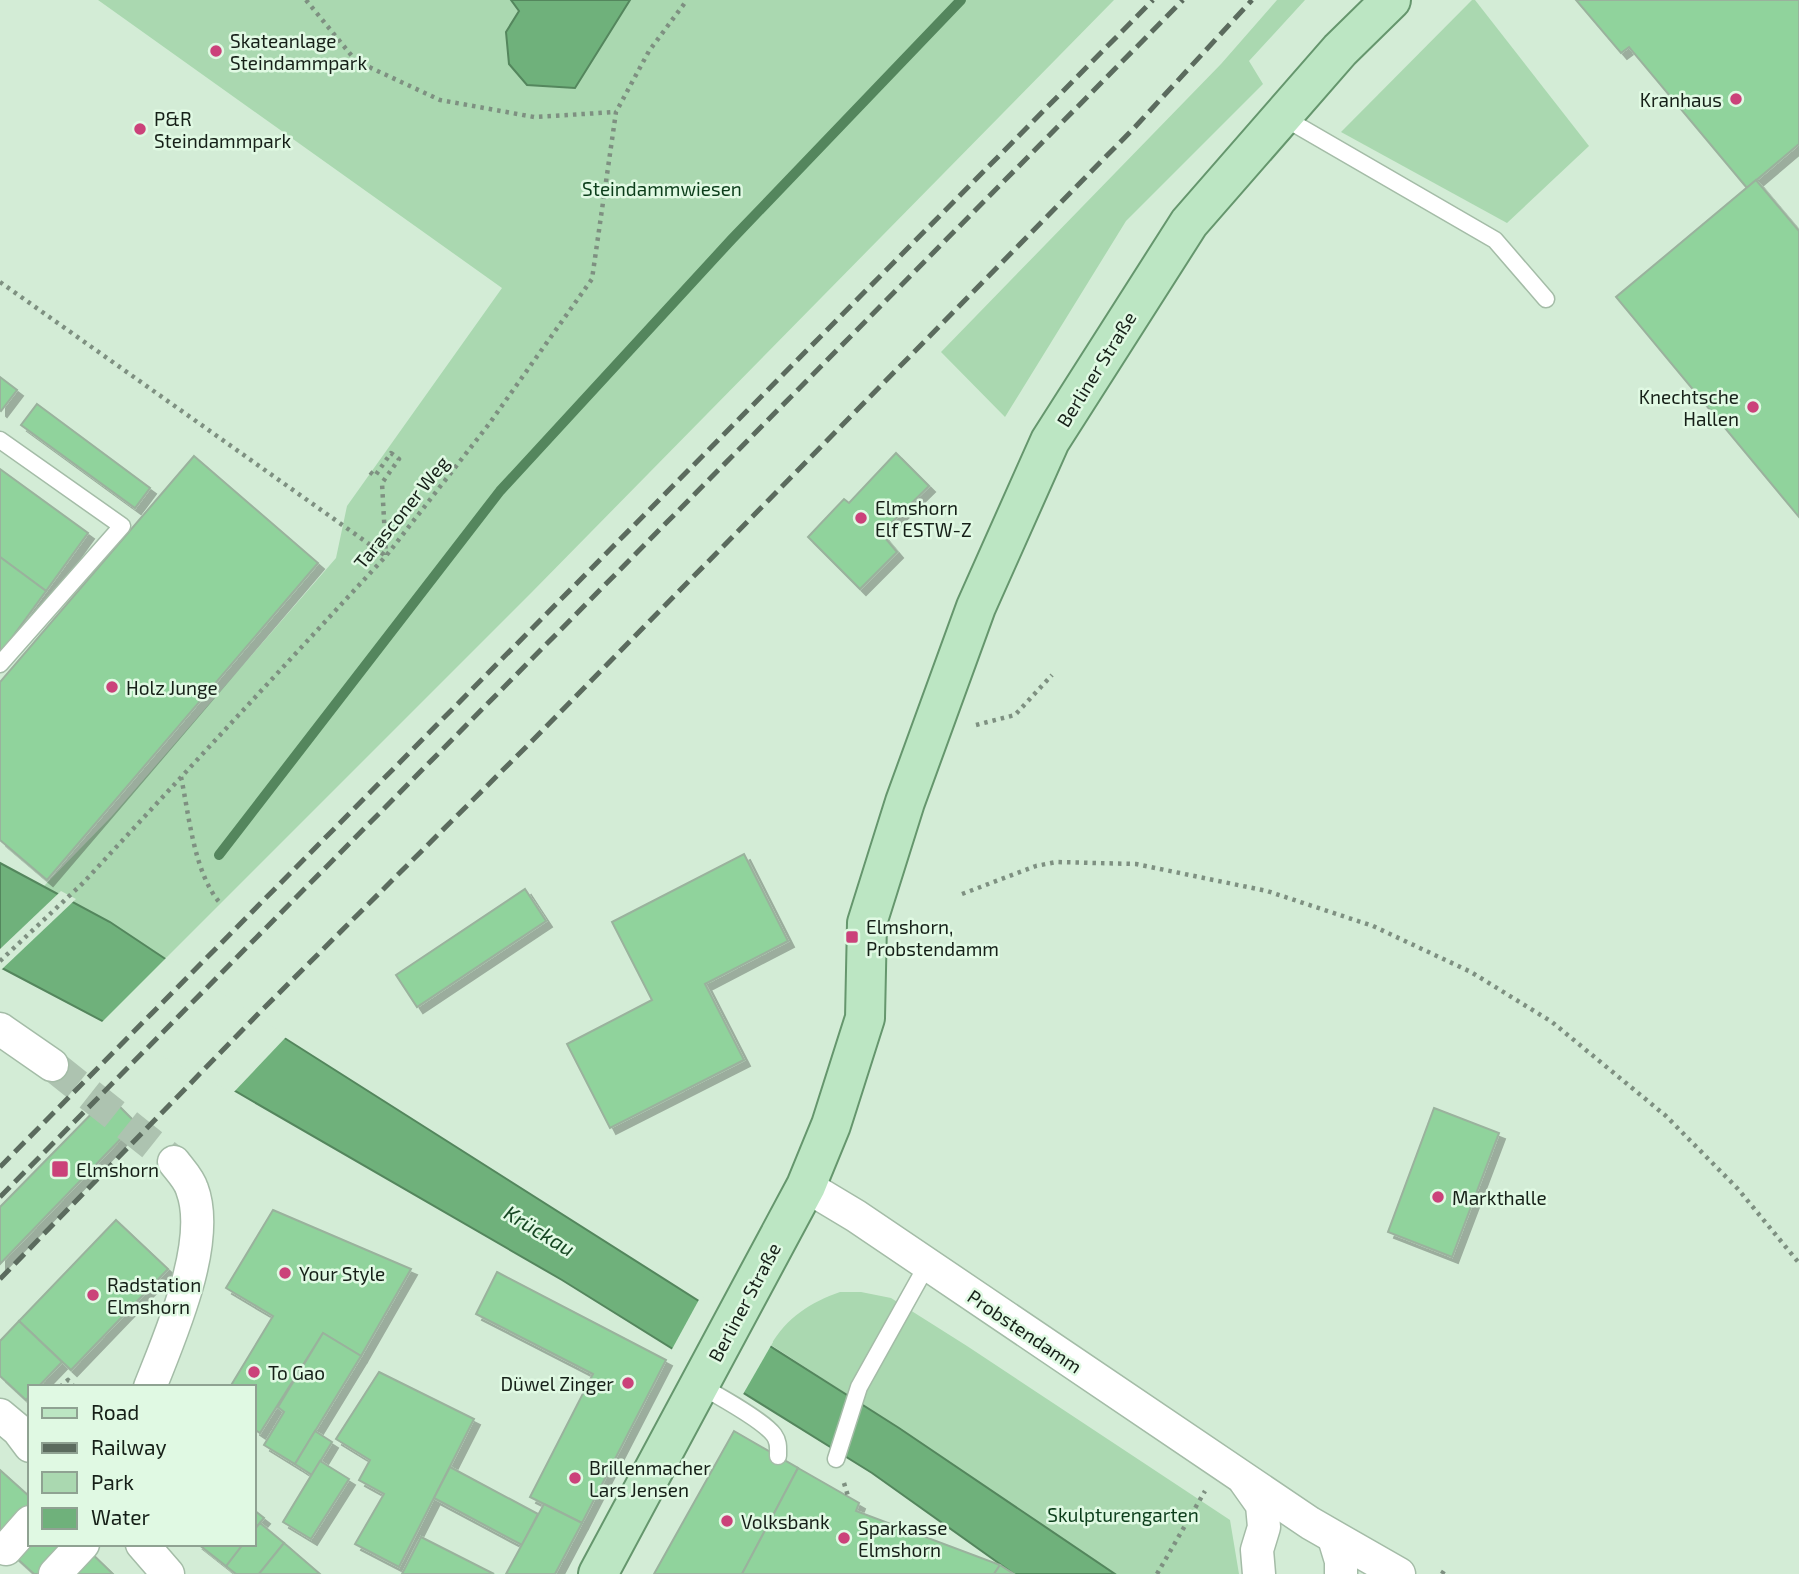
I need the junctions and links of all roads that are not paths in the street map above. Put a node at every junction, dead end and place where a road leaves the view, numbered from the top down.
1 (1391, 0) edge
2 (1281, 116) junction
3 (1546, 299) dead end
4 (0, 440) edge
5 (0, 664) edge
6 (0, 1029) edge
7 (52, 1065) tunnel mouth
8 (174, 1162) tunnel mouth
9 (806, 1186) junction
10 (927, 1265) junction
11 (151, 1385) edge
12 (696, 1392) junction
13 (0, 1415) edge
14 (28, 1443) edge
15 (778, 1457) dead end
16 (836, 1459) dead end
17 (1231, 1470) junction
18 (28, 1524) edge
19 (1334, 1538) junction
20 (81, 1546) edge
21 (144, 1546) edge
22 (6, 1549) dead end
23 (55, 1574) edge
24 (168, 1574) edge
25 (598, 1574) edge
26 (1259, 1574) edge
27 (1341, 1574) edge
28 (1399, 1574) edge

1 - 2 main road, Berliner Straße
2 - 3 lane
2 - 9 main road, Berliner Straße
4 - 5 lane
6 - 7 street
8 - 11 street
9 - 10 street, Probstendamm
9 - 12 main road, Berliner Straße
10 - 16 lane
10 - 17 street, Probstendamm
12 - 15 lane
12 - 25 main road, Berliner Straße
13 - 14 street
17 - 19 street, Probstendamm
17 - 26 street, Probstendamm
18 - 22 street
19 - 27 street
19 - 28 street, Probstendamm
20 - 23 street
21 - 24 street

